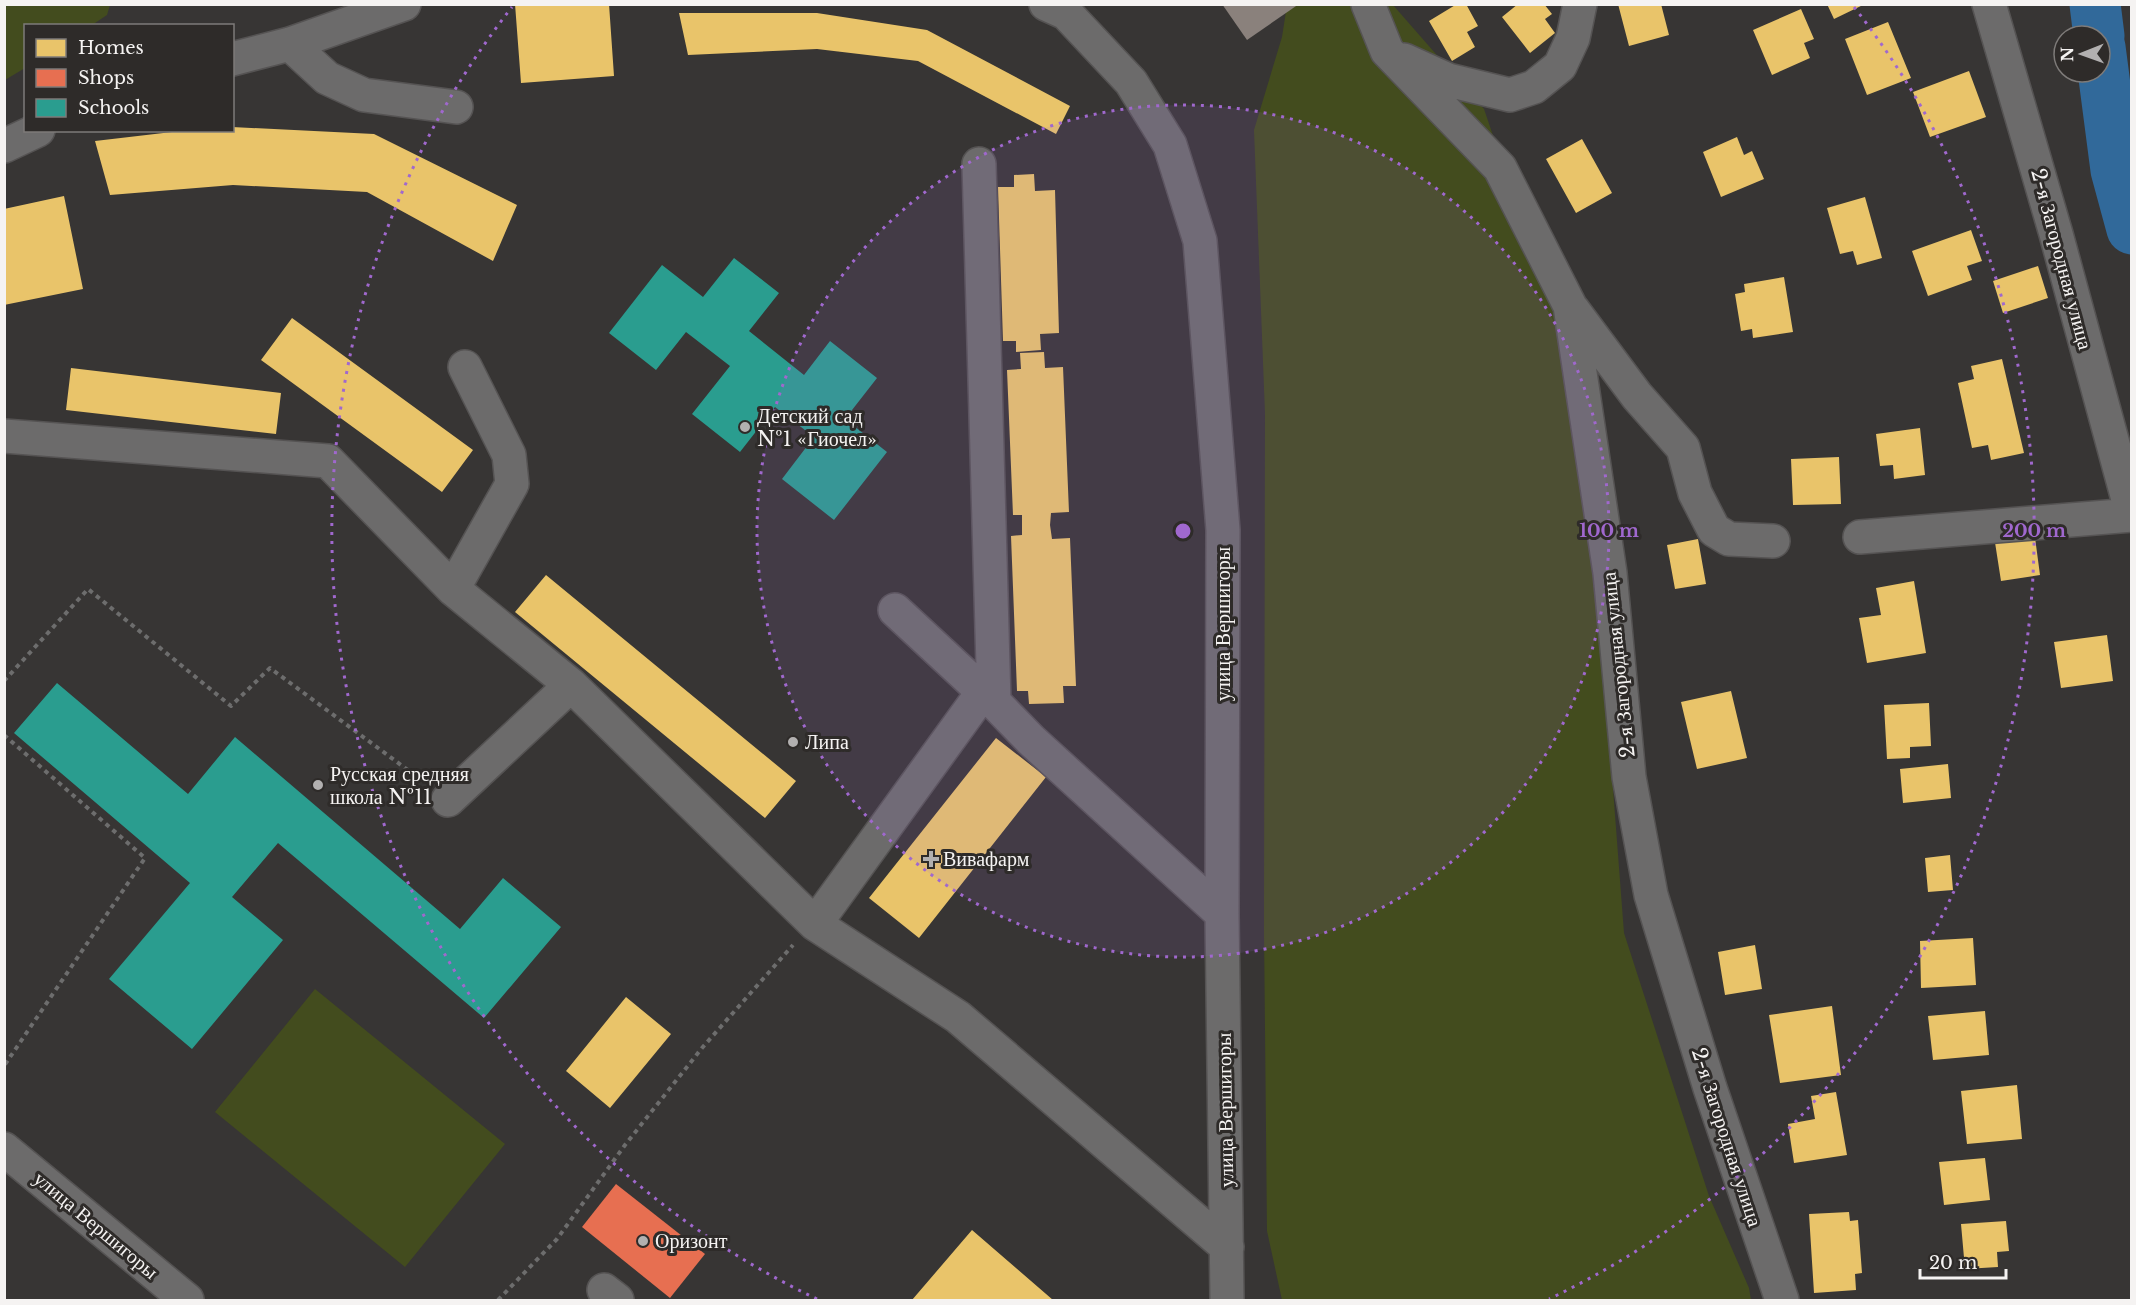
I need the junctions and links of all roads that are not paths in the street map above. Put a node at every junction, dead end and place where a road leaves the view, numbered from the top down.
1 (404, 4) edge
2 (1368, 4) edge
3 (1580, 4) edge
4 (1989, 4) edge
5 (1060, 7) edge
6 (290, 44) junction
7 (1387, 51) junction
8 (234, 58) edge
9 (456, 107) dead end
10 (34, 132) edge
11 (4, 146) edge
12 (979, 164) dead end
13 (1570, 306) junction
14 (465, 367) dead end
15 (4, 436) edge
16 (2132, 514) edge
17 (1860, 537) dead end
18 (1773, 541) dead end
19 (453, 589) junction
20 (895, 610) dead end
21 (571, 685) junction
22 (989, 697) junction
23 (448, 800) road end
24 (1222, 914) junction
25 (815, 924) junction
26 (4, 1149) edge
27 (1227, 1247) junction
28 (187, 1300) edge
29 (1227, 1300) edge
30 (1782, 1300) edge

1 - 6 street
2 - 7 street, 2-я Загородная улица
3 - 7 street
4 - 16 street, 2-я Загородная улица
5 - 24 street, улица Вершигоры
6 - 8 street
6 - 9 street
7 - 13 street, 2-я Загородная улица
10 - 11 street
12 - 22 street
13 - 18 street
13 - 30 street, 2-я Загородная улица
14 - 19 street
15 - 19 street
16 - 17 street
19 - 21 street
20 - 22 street
21 - 23 street
21 - 25 street
22 - 24 street
22 - 25 street
24 - 27 street, улица Вершигоры
25 - 27 street
26 - 28 street, улица Вершигоры
27 - 29 street, улица Вершигоры

